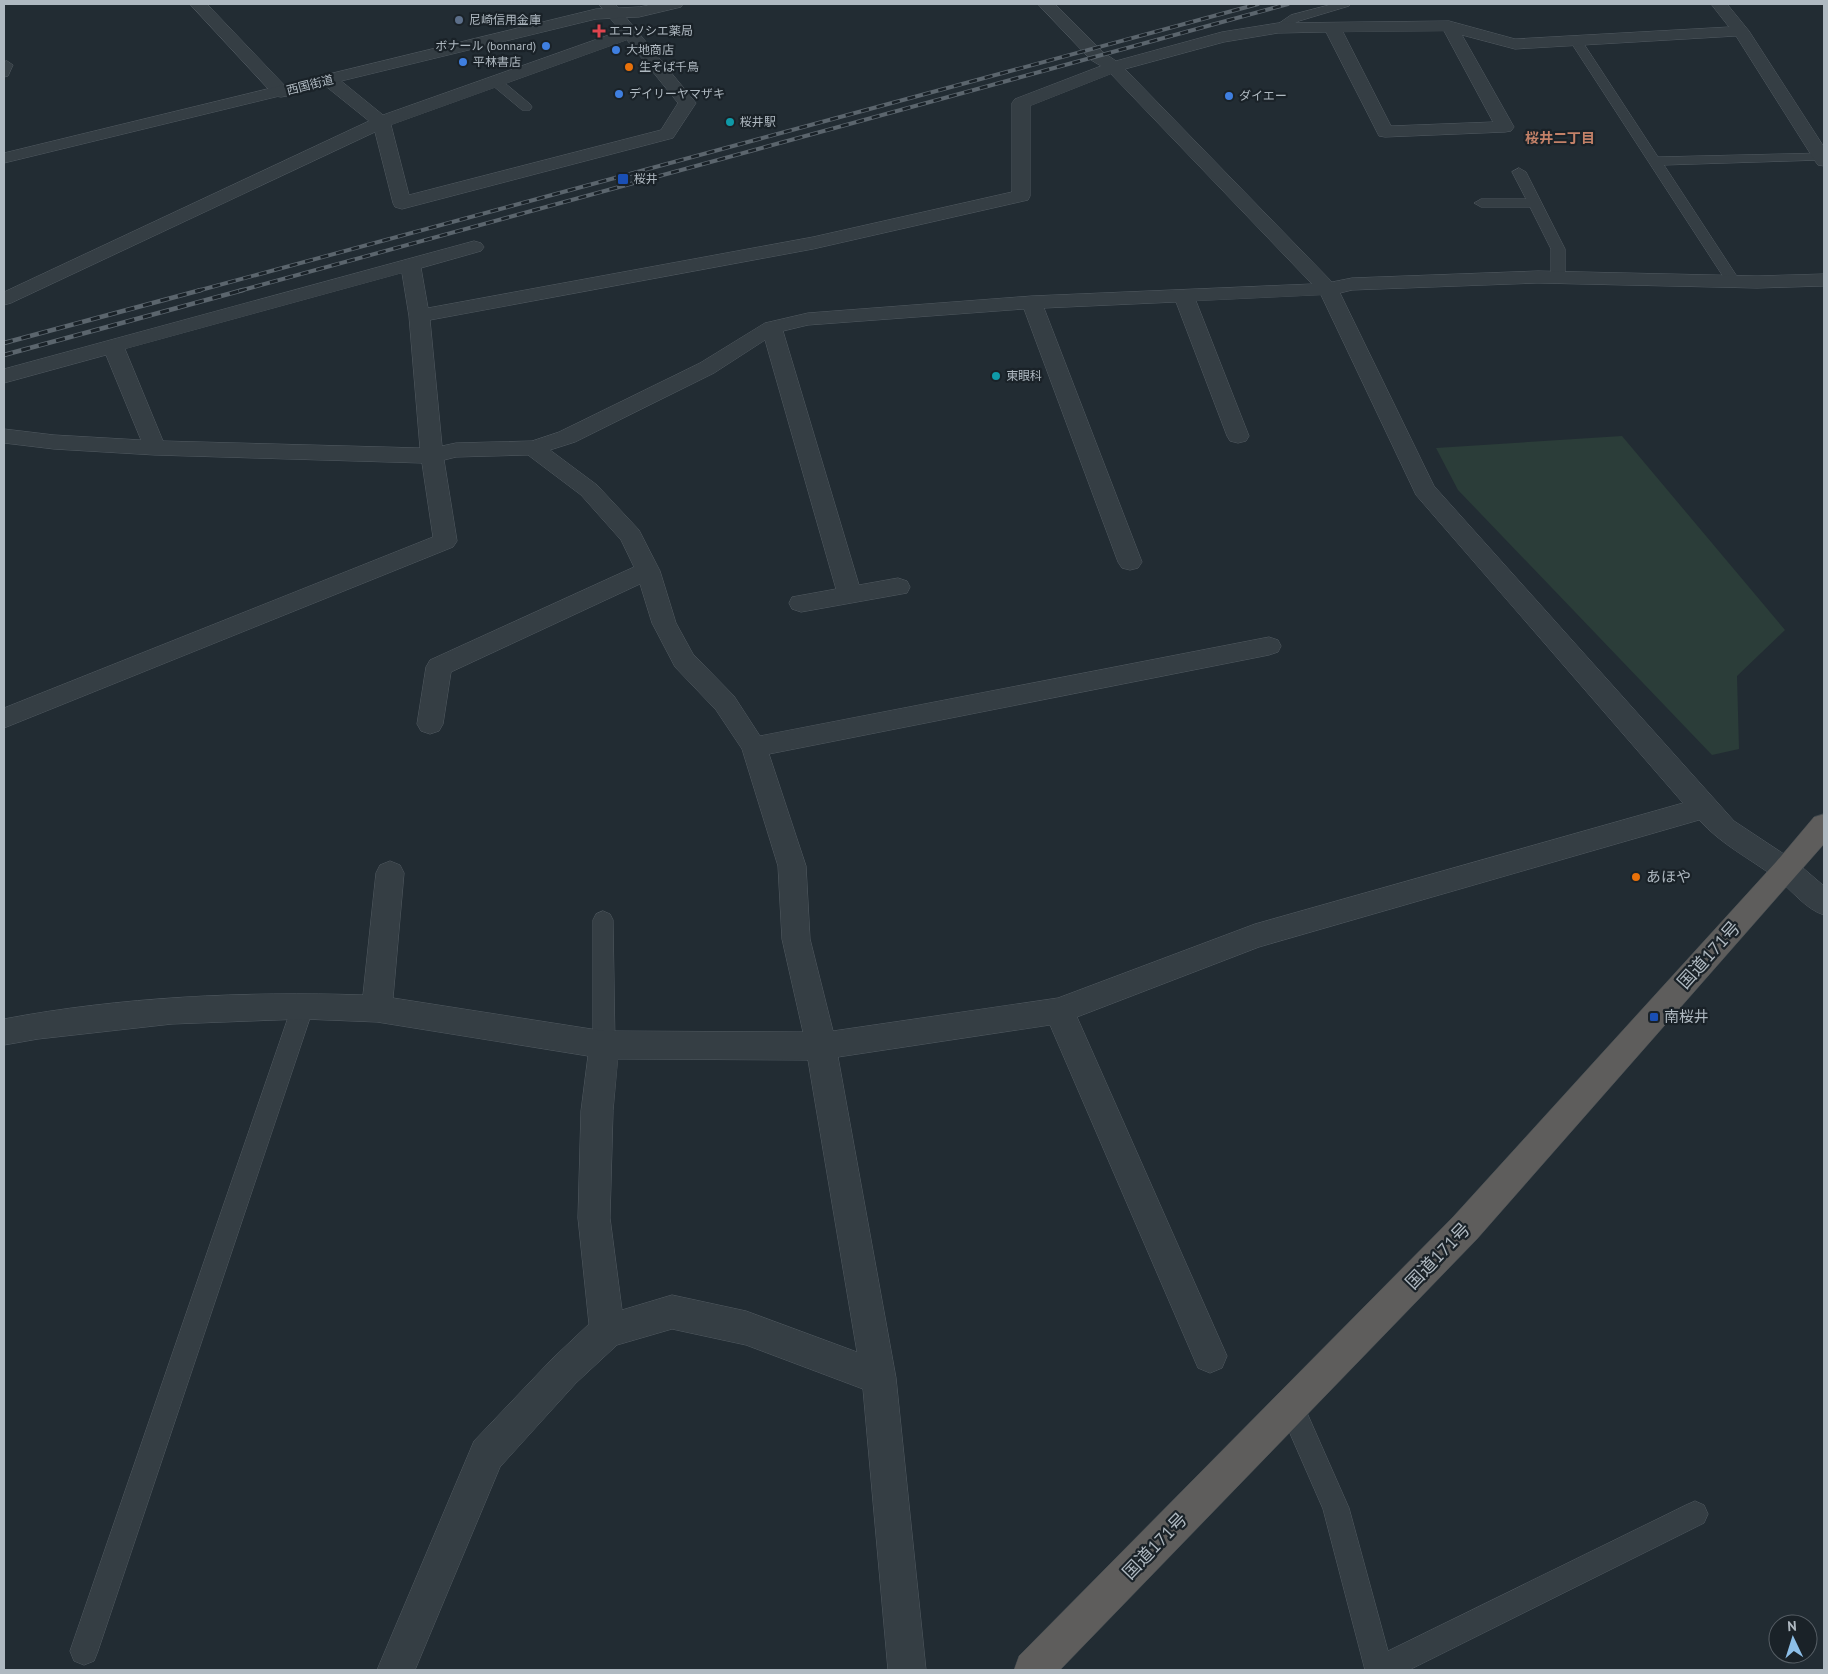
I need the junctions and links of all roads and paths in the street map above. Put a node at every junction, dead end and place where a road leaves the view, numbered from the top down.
1 (198, 4) edge
2 (676, 4) edge
3 (1046, 4) edge
4 (1345, 4) edge
5 (1719, 4) edge
6 (611, 9) edge
7 (1450, 26) junction
8 (1332, 27) junction
9 (1278, 28) junction
10 (1742, 31) junction
11 (630, 33) junction
12 (1576, 41) junction
13 (1114, 67) junction
14 (329, 80) junction
15 (496, 82) junction
16 (280, 92) junction
17 (526, 107) dead end
18 (381, 122) junction
19 (1804, 128) junction
20 (1824, 129) edge
21 (4, 158) edge
22 (1823, 158) edge
23 (1654, 161) junction
24 (1518, 172) dead end
25 (1534, 202) junction
26 (1481, 203) dead end
27 (474, 246) dead end
28 (411, 264) junction
29 (1558, 277) junction
30 (1824, 280) edge
31 (1733, 281) junction
32 (1328, 289) junction
33 (1184, 295) junction
34 (4, 300) edge
35 (1032, 302) junction
36 (419, 316) junction
37 (772, 327) junction
38 (113, 346) junction
39 (4, 376) edge
40 (4, 436) edge
41 (1238, 436) dead end
42 (155, 448) junction
43 (533, 448) junction
44 (432, 456) junction
45 (1130, 562) dead end
46 (648, 571) junction
47 (898, 586) dead end
48 (850, 595) junction
49 (801, 604) dead end
50 (1269, 646) dead end
51 (4, 718) edge
52 (430, 724) dead end
53 (754, 747) junction
54 (1704, 808) junction
55 (1824, 824) edge
56 (1786, 870) junction
57 (390, 874) dead end
58 (1824, 903) edge
59 (603, 920) dead end
60 (304, 1006) junction
61 (377, 1010) junction
62 (1059, 1011) junction
63 (4, 1032) edge
64 (604, 1045) junction
65 (821, 1046) junction
66 (607, 1332) junction
67 (1210, 1356) dead end
68 (878, 1378) junction
69 (1291, 1406) junction
70 (1695, 1514) dead end
71 (84, 1651) dead end
72 (396, 1670) edge
73 (907, 1670) edge
74 (1033, 1670) edge
75 (1379, 1670) edge

1 - 16 street
2 - 6 street, 西国街道
3 - 13 street
4 - 9 lane
5 - 10 street
6 - 11 street
6 - 14 street, 西国街道
7 - 8 street
7 - 8 street
7 - 12 street
8 - 9 street
9 - 13 street
10 - 12 street
10 - 19 street
11 - 15 street
11 - 18 street
12 - 23 lane
13 - 32 street
13 - 36 street
14 - 16 street, 西国街道
14 - 18 street
15 - 17 lane
15 - 18 street
16 - 21 street, 西国街道
18 - 34 street
19 - 20 street
19 - 22 street
22 - 23 lane
23 - 31 lane
24 - 25 lane
25 - 26 lane
25 - 29 lane
27 - 28 street
28 - 36 street
28 - 38 street
29 - 31 street
29 - 32 street
30 - 31 street
32 - 33 street
32 - 54 street
33 - 35 street
33 - 41 street
35 - 37 street
35 - 45 street
36 - 44 street
37 - 43 street
37 - 48 street
38 - 39 street
38 - 42 street
40 - 42 street
42 - 44 street
43 - 44 street
43 - 46 street
44 - 51 street
46 - 52 street
46 - 53 street
47 - 48 street
48 - 49 street
50 - 53 street
53 - 65 street
54 - 56 street
54 - 62 street
55 - 56 highway, 国道171号
56 - 58 street
56 - 69 highway, 国道171号
57 - 61 street
59 - 64 lane
60 - 61 street
60 - 63 street
60 - 71 lane
61 - 64 street
62 - 65 street
62 - 67 street
64 - 65 street
64 - 66 street
65 - 68 street
66 - 68 street
66 - 72 street
68 - 73 street
69 - 74 highway, 国道171号
69 - 75 lane
70 - 75 lane

